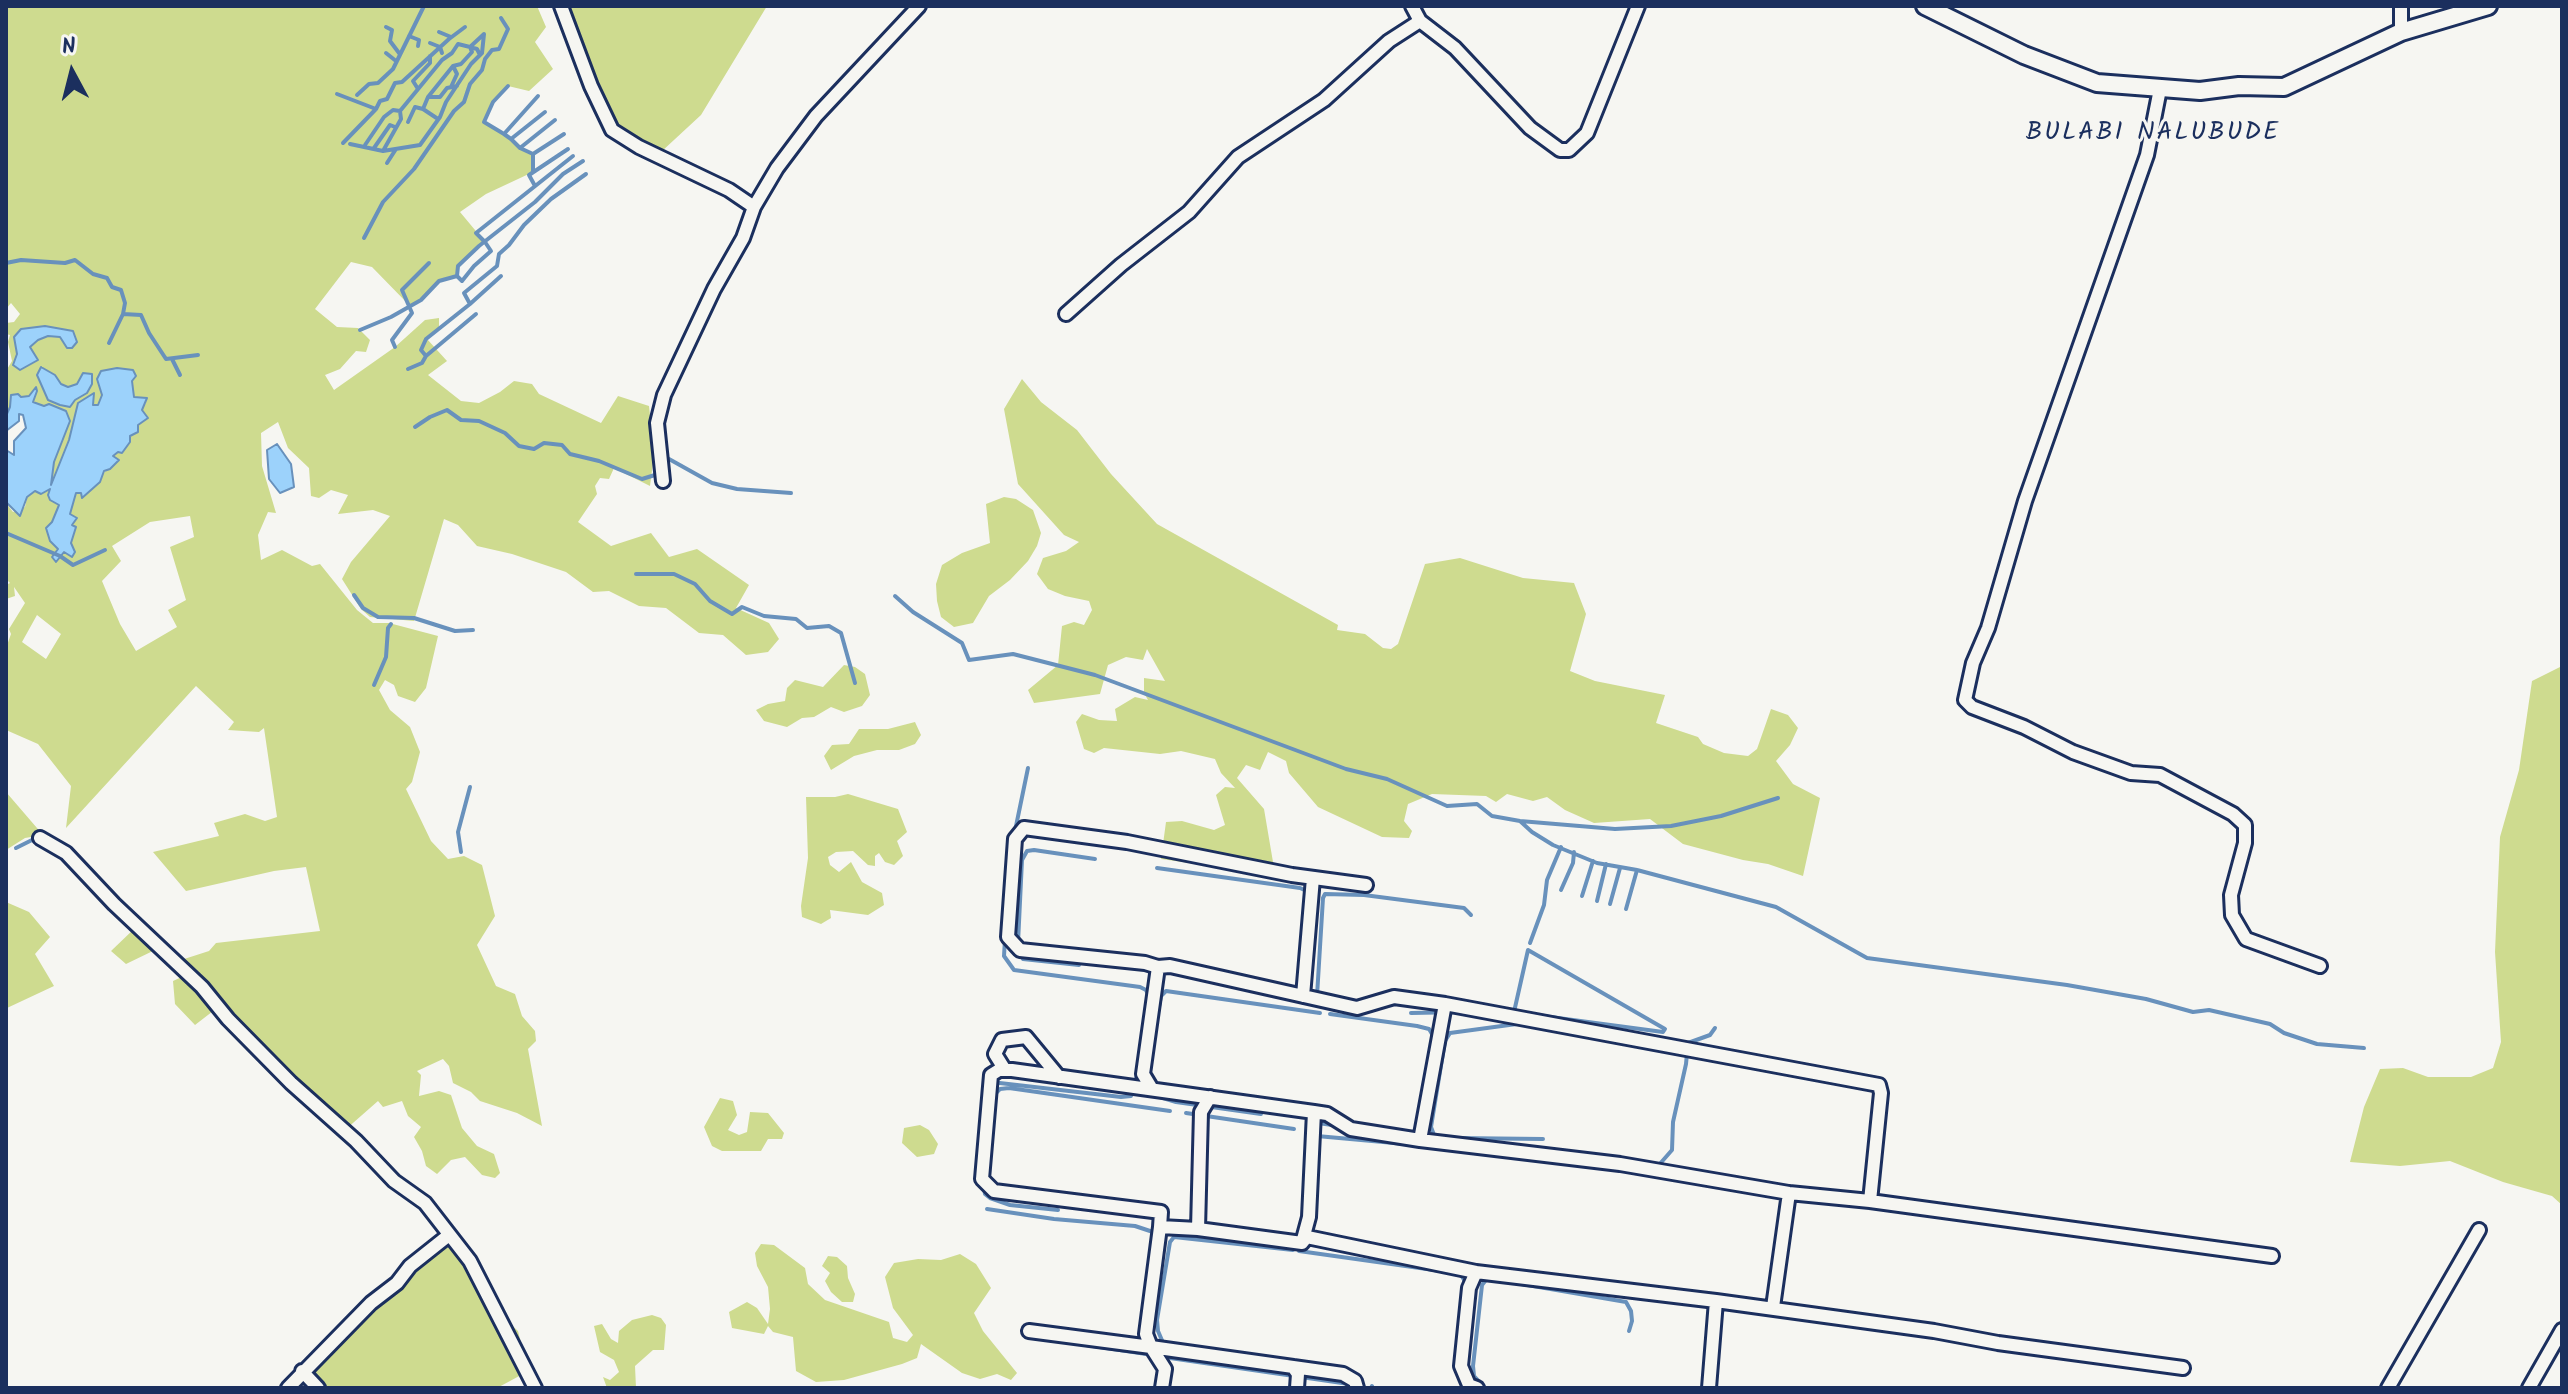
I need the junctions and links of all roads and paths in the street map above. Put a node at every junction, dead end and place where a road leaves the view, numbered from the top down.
1 (561, 6) edge
2 (919, 6) edge
3 (1412, 6) edge
4 (1638, 6) edge
5 (1925, 6) edge
6 (2401, 6) edge
7 (2488, 6) edge
8 (1420, 21) junction
9 (2401, 32) junction
10 (2160, 89) junction
11 (754, 207) junction
12 (1066, 314) dead end
13 (663, 481) dead end
14 (40, 838) dead end
15 (1313, 878) junction
16 (1366, 885) dead end
17 (2320, 966) dead end
18 (1158, 967) junction
19 (1303, 996) junction
20 (1445, 1004) junction
21 (1005, 1070) junction
22 (1143, 1074) junction
23 (1059, 1077) junction
24 (1131, 1086) junction
25 (1152, 1089) junction
26 (1210, 1097) junction
27 (1314, 1112) junction
28 (1420, 1140) junction
29 (1789, 1193) junction
30 (1870, 1201) junction
31 (1160, 1227) junction
32 (1198, 1229) junction
33 (2479, 1230) dead end
34 (449, 1235) junction
35 (1302, 1243) junction
36 (2272, 1256) dead end
37 (1476, 1272) junction
38 (1716, 1301) junction
39 (1773, 1307) junction
40 (2562, 1330) edge
41 (1029, 1331) dead end
42 (1151, 1347) junction
43 (1293, 1367) junction
44 (2183, 1368) dead end
45 (302, 1371) junction
46 (288, 1388) edge
47 (318, 1388) edge
48 (535, 1388) edge
49 (1162, 1388) edge
50 (1297, 1388) edge
51 (1357, 1388) edge
52 (1477, 1388) edge
53 (1709, 1388) edge
54 (2388, 1388) edge
55 (2529, 1388) edge

1 - 11 street
2 - 11 street
3 - 8 street
4 - 8 street
5 - 10 street
6 - 9 street
7 - 9 street
8 - 12 street
9 - 10 street
10 - 17 street
11 - 13 street
14 - 34 street
15 - 16 street
15 - 18 street
15 - 19 street
18 - 19 street
18 - 22 street
19 - 20 street
20 - 28 street
20 - 30 street
21 - 23 street
21 - 23 street
21 - 31 street
22 - 24 street
22 - 25 street
23 - 24 street
24 - 25 street
25 - 26 street
26 - 27 street
26 - 32 street
27 - 28 street
27 - 35 street
28 - 29 street
29 - 30 street
29 - 39 street
30 - 36 street
31 - 32 street
31 - 42 street
32 - 35 street
33 - 54 street
34 - 45 street
34 - 48 street
35 - 37 street
37 - 38 street
37 - 52 street
38 - 39 street
38 - 53 street
39 - 44 street
40 - 55 street
41 - 42 street
42 - 43 street
42 - 49 street
43 - 50 street
43 - 51 street
45 - 46 street
45 - 47 street

